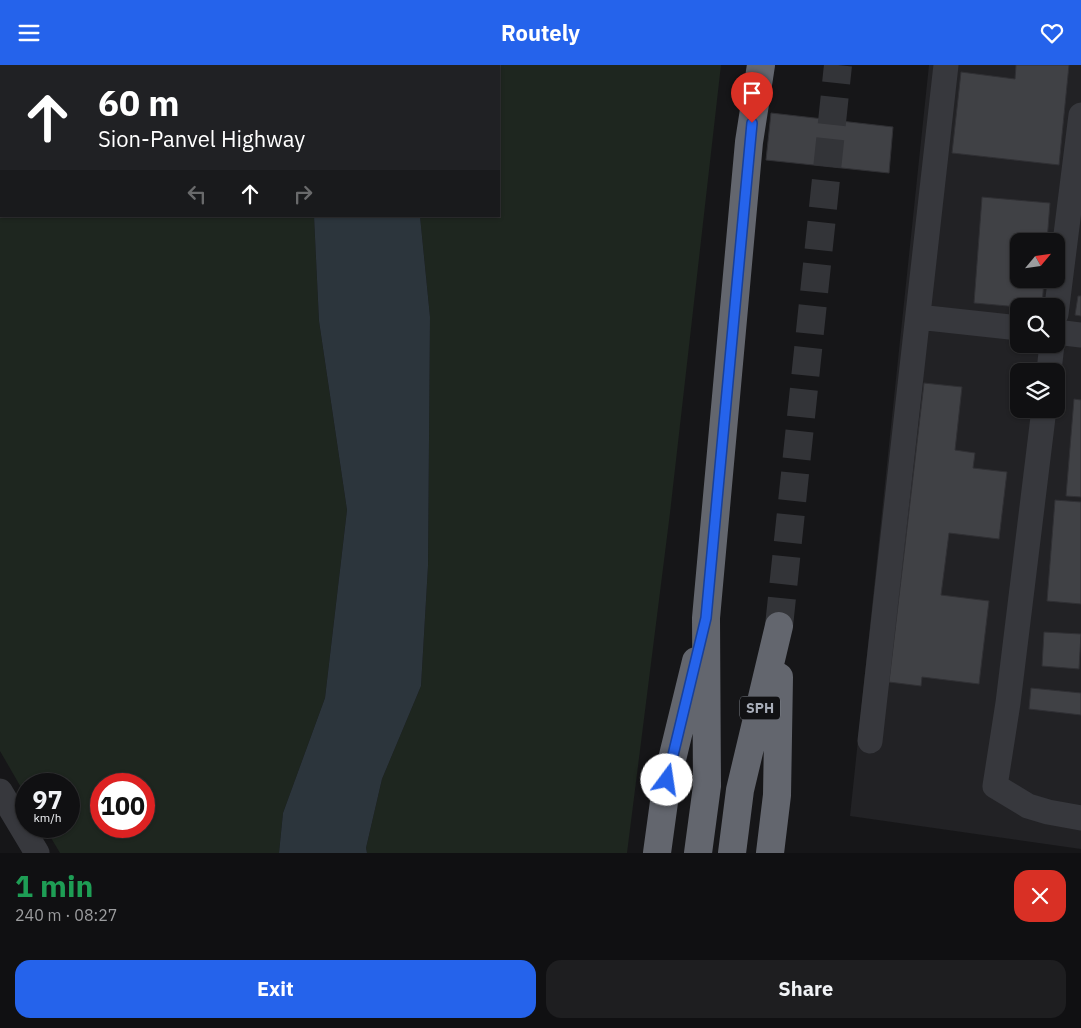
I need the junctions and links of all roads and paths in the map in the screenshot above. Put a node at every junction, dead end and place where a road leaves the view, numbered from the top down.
1 (761, 65) edge
2 (946, 65) edge
3 (1081, 115) edge
4 (1058, 298) edge
5 (918, 317) junction
6 (1010, 327) edge
7 (1065, 333) edge
8 (1081, 335) edge
9 (1043, 418) edge
10 (706, 618) junction
11 (870, 741) dead end
12 (0, 791) edge
13 (1081, 818) edge
14 (38, 853) edge
15 (658, 853) edge
16 (698, 853) edge
17 (732, 853) edge
18 (770, 853) edge

1 - 10 highway
2 - 5 street
3 - 4 street
5 - 6 street
5 - 11 street
7 - 8 street
9 - 13 street
10 - 15 highway
10 - 16 highway
12 - 14 street
17 - 18 highway, SPH

